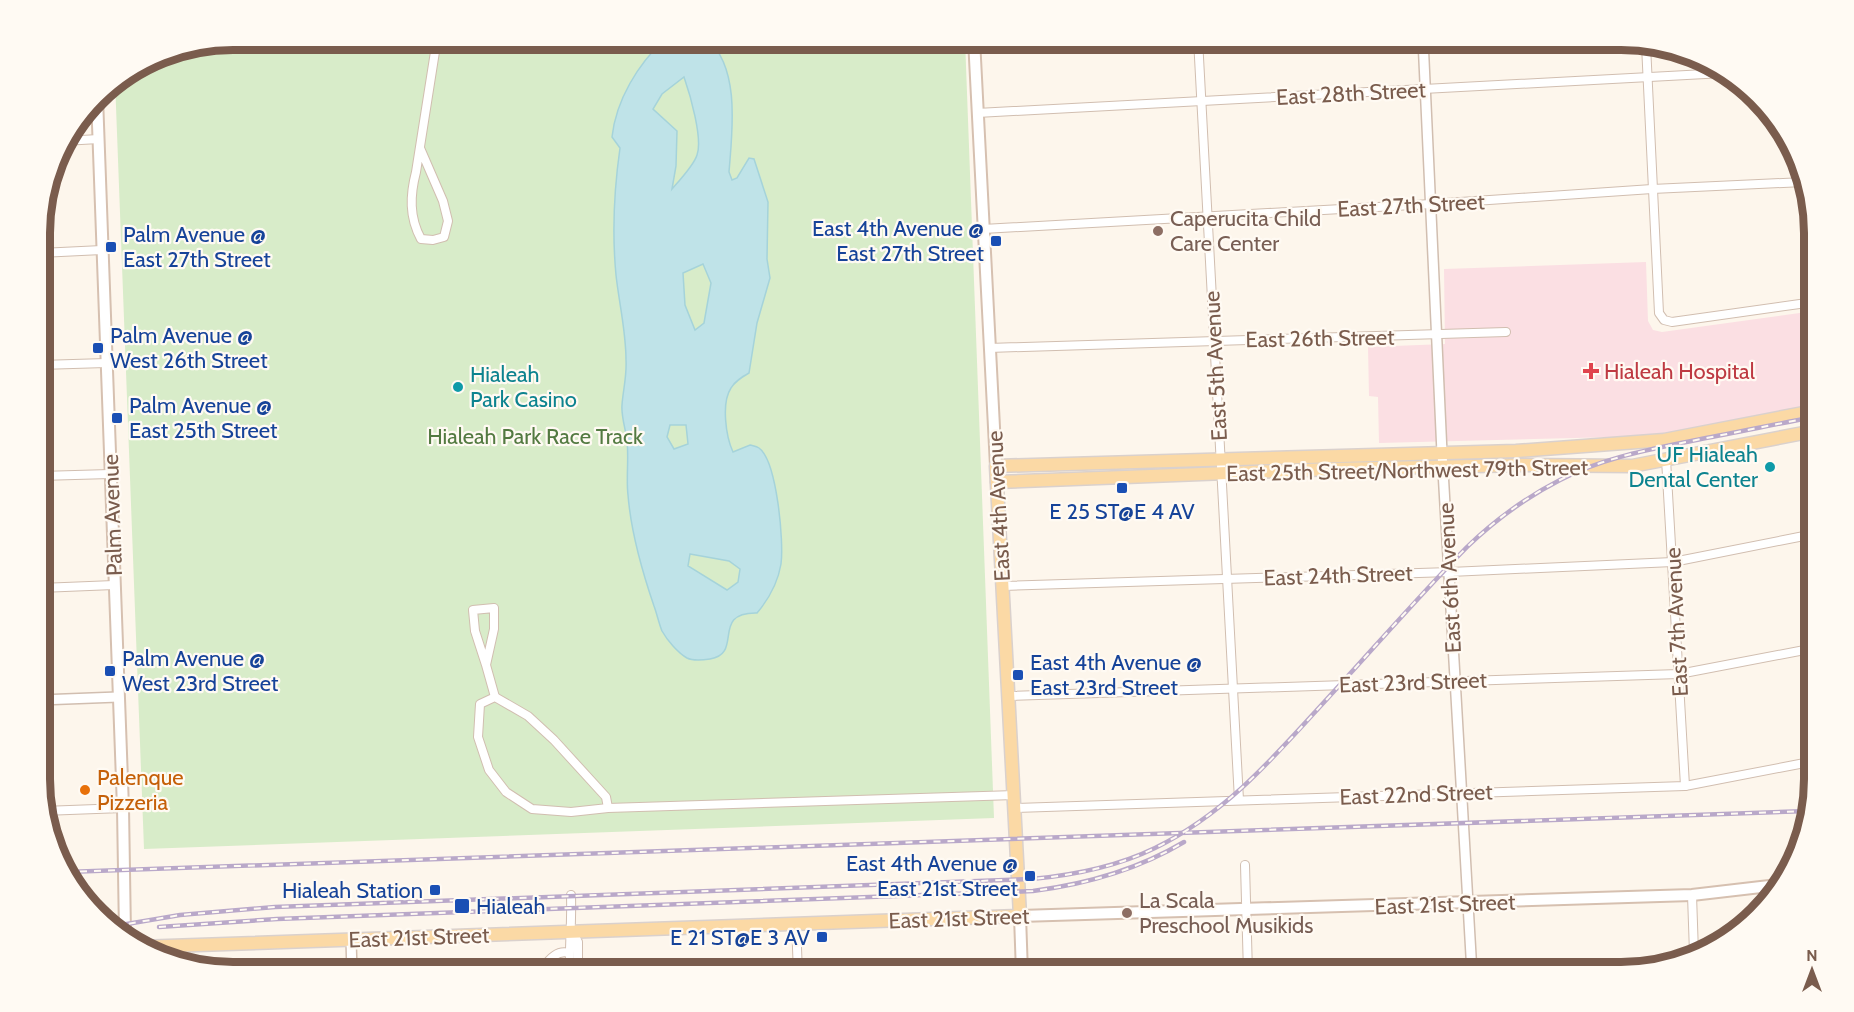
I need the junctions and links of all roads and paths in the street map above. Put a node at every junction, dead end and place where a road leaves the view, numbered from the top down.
1 (435, 50) edge
2 (974, 50) edge
3 (1199, 50) edge
4 (1424, 50) edge
5 (1646, 51) edge
6 (1714, 74) edge
7 (1647, 77) junction
8 (1426, 89) junction
9 (1202, 100) junction
10 (98, 109) edge
11 (977, 113) junction
12 (99, 139) junction
13 (74, 140) edge
14 (420, 148) junction
15 (1797, 182) edge
16 (1652, 189) junction
17 (1431, 204) junction
18 (1207, 216) junction
19 (983, 229) junction
20 (102, 250) junction
21 (50, 252) edge
22 (1804, 303) edge
23 (1506, 332) dead end
24 (1438, 335) junction
25 (1215, 341) junction
26 (989, 348) junction
27 (106, 363) junction
28 (50, 365) edge
29 (1804, 413) edge
30 (1804, 433) edge
31 (1442, 453) junction
32 (1220, 458) junction
33 (1666, 459) junction
34 (996, 466) junction
35 (1443, 467) junction
36 (110, 474) junction
37 (1220, 474) junction
38 (50, 476) edge
39 (997, 482) junction
40 (1804, 536) edge
41 (1673, 562) junction
42 (1450, 572) junction
43 (1226, 578) junction
44 (114, 585) junction
45 (1003, 586) junction
46 (50, 588) edge
47 (1804, 650) edge
48 (486, 665) junction
49 (1679, 674) junction
50 (1455, 680) junction
51 (1234, 688) junction
52 (1009, 696) junction
53 (118, 697) junction
54 (495, 697) junction
55 (50, 700) edge
56 (1804, 763) edge
57 (1685, 786) junction
58 (1462, 792) junction
59 (1015, 795) junction
60 (1239, 800) junction
61 (123, 808) junction
62 (608, 808) junction
63 (1015, 808) junction
64 (52, 811) edge
65 (1245, 865) dead end
66 (1770, 886) edge
67 (571, 895) dead end
68 (1692, 896) junction
69 (1468, 904) junction
70 (1246, 909) junction
71 (1020, 916) junction
72 (796, 923) junction
73 (125, 927) edge
74 (572, 931) junction
75 (351, 939) junction
76 (157, 946) edge
77 (1694, 948) edge
78 (569, 954) junction
79 (352, 962) edge
80 (548, 962) edge
81 (569, 962) edge
82 (578, 962) edge
83 (798, 962) edge
84 (1022, 962) edge
85 (1248, 962) edge
86 (1471, 962) edge

1 - 14 street
2 - 11 main road, East 4th Avenue
3 - 9 street, East 5th Avenue
4 - 8 street, East 6th Avenue
5 - 7 street
6 - 7 street, East 28th Street
7 - 8 street, East 28th Street
7 - 16 street
8 - 9 street, East 28th Street
8 - 17 street, East 6th Avenue
9 - 11 street, East 28th Street
9 - 18 street, East 5th Avenue
10 - 12 main road, Palm Avenue
11 - 19 main road, East 4th Avenue
12 - 13 street
12 - 20 main road, Palm Avenue
14 - 14 street
15 - 16 street, East 27th Street
16 - 17 street, East 27th Street
16 - 22 street
17 - 18 street, East 27th Street
17 - 24 street, East 6th Avenue
18 - 19 street, East 27th Street
18 - 25 street, East 5th Avenue
19 - 26 main road, East 4th Avenue
20 - 21 street
20 - 27 main road, Palm Avenue
23 - 24 street, East 26th Street
24 - 25 street, East 26th Street
24 - 31 street, East 6th Avenue
25 - 26 street, East 26th Street
25 - 32 street, East 5th Avenue
26 - 34 main road, East 4th Avenue
27 - 28 street
27 - 36 main road, Palm Avenue
29 - 31 main road, East 25th Street/Northwest 79th Street
30 - 33 main road, East 25th Street/Northwest 79th Street
31 - 32 main road, East 25th Street/Northwest 79th Street
31 - 35 street, East 6th Avenue
32 - 34 main road, East 25th Street/Northwest 79th Street
32 - 37 street, East 5th Avenue
33 - 35 main road, East 25th Street/Northwest 79th Street
33 - 41 street, East 7th Avenue
34 - 39 main road, East 4th Avenue
35 - 37 main road, East 25th Street/Northwest 79th Street
35 - 42 street, East 6th Avenue
36 - 38 street
36 - 44 main road, Palm Avenue
37 - 39 main road, East 25th Street/Northwest 79th Street
37 - 43 street, East 5th Avenue
39 - 45 main road, East 4th Avenue
40 - 41 street, East 24th Street
41 - 42 street, East 24th Street
41 - 49 street, East 7th Avenue
42 - 43 street, East 24th Street
42 - 50 street, East 6th Avenue
43 - 45 street, East 24th Street
43 - 51 street, East 5th Avenue
44 - 46 street
44 - 53 main road, Palm Avenue
45 - 52 main road, East 4th Avenue
47 - 49 street, East 23rd Street
48 - 48 street
48 - 54 street
49 - 50 street, East 23rd Street
49 - 57 street, East 7th Avenue
50 - 51 street, East 23rd Street
50 - 58 street, East 6th Avenue
51 - 52 street, East 23rd Street
51 - 60 street, East 5th Avenue
52 - 59 main road, East 4th Avenue
53 - 55 street
53 - 61 main road, Palm Avenue
54 - 62 street
54 - 62 street
56 - 57 street, East 22nd Street
57 - 58 street, East 22nd Street
58 - 60 street, East 22nd Street
58 - 69 street, East 6th Avenue
59 - 62 street
59 - 63 main road, East 4th Avenue
60 - 63 street, East 22nd Street
61 - 64 street
61 - 73 main road, Palm Avenue
63 - 71 main road, East 4th Avenue
65 - 70 street
66 - 68 main road, East 21st Street
67 - 74 street
68 - 69 main road, East 21st Street
68 - 77 street
69 - 70 main road, East 21st Street
69 - 86 street, East 6th Avenue
70 - 71 main road, East 21st Street
70 - 85 street
71 - 72 main road, East 21st Street
71 - 84 main road, East 4th Avenue
72 - 74 main road, East 21st Street
72 - 83 street
74 - 75 main road, East 21st Street
74 - 78 street
74 - 82 street
75 - 76 main road, East 21st Street
75 - 79 street
78 - 80 street
78 - 81 street

